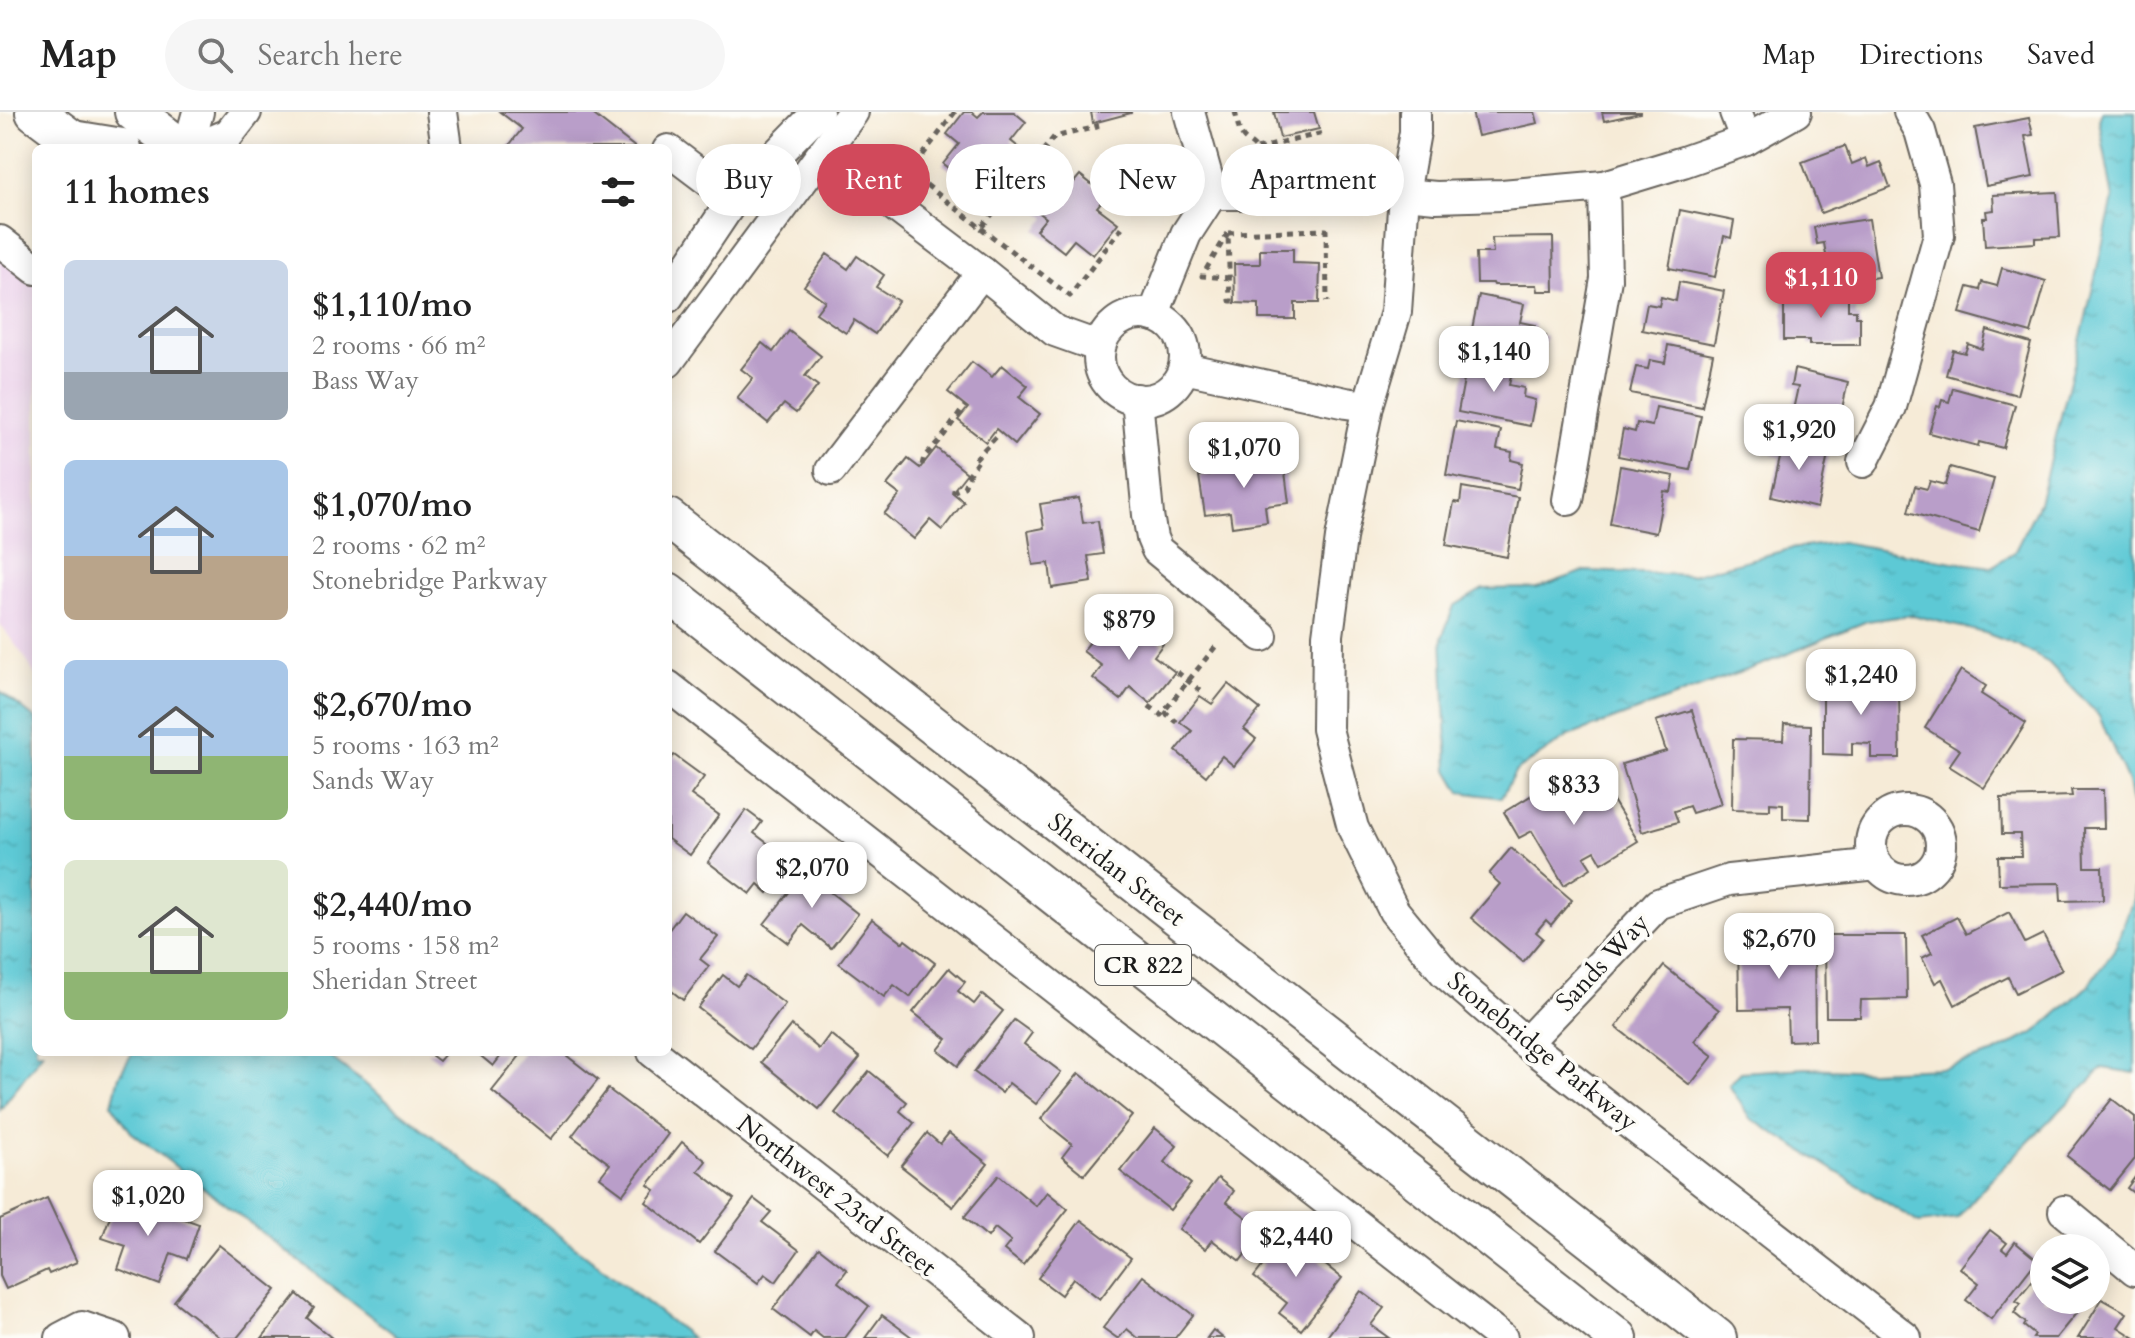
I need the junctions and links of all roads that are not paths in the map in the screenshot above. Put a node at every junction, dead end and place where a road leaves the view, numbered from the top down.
1 (35, 112) edge
2 (134, 112) edge
3 (198, 112) edge
4 (246, 112) edge
5 (442, 112) edge
6 (818, 112) edge
7 (853, 112) edge
8 (1189, 112) edge
9 (1394, 112) edge
10 (1415, 112) edge
11 (1796, 112) edge
12 (1909, 112) edge
13 (1741, 126) edge
14 (78, 144) edge
15 (176, 144) edge
16 (189, 144) edge
17 (205, 144) edge
18 (446, 144) edge
19 (787, 144) edge
20 (1398, 144) edge
21 (672, 153) edge
22 (696, 171) edge
23 (1604, 186) junction
24 (1212, 194) junction
25 (1221, 194) edge
26 (1404, 194) joint
27 (722, 216) edge
28 (908, 216) edge
29 (1403, 216) edge
30 (0, 241) edge
31 (32, 266) edge
32 (982, 272) junction
33 (672, 291) edge
34 (1153, 316) junction
35 (1100, 347) junction
36 (672, 357) edge
37 (1184, 368) junction
38 (1137, 399) junction
39 (1368, 406) junction
40 (1863, 462) dead end
41 (831, 470) dead end
42 (1568, 500) dead end
43 (672, 521) edge
44 (672, 595) edge
45 (1262, 636) dead end
46 (672, 689) edge
47 (1877, 864) dead end
48 (1526, 1043) junction
49 (658, 1056) edge
50 (2064, 1211) dead end
51 (1566, 1220) junction
52 (1527, 1267) junction
53 (2135, 1270) edge
54 (72, 1333) edge
55 (1488, 1334) edge
56 (115, 1338) edge
57 (1020, 1338) edge
58 (1618, 1338) edge
59 (1717, 1338) edge
60 (1906, 1338) edge

1 - 14 main road
2 - 15 main road
3 - 16 street
4 - 17 street
5 - 18 street
6 - 19 street
7 - 36 street
8 - 24 street
9 - 20 street
10 - 26 street
11 - 13 street
12 - 40 street
13 - 23 street
21 - 22 street
23 - 26 street
23 - 42 street
24 - 25 street
24 - 34 street
27 - 33 street
28 - 32 street
29 - 39 street, Stonebridge Parkway
30 - 31 street
32 - 35 street
32 - 41 street
34 - 35 street
34 - 37 street
35 - 38 street
37 - 38 street
37 - 39 street
38 - 45 street
39 - 48 street, Stonebridge Parkway
43 - 51 main road, Sheridan Street / CR 822
44 - 52 main road, CR 822
46 - 55 street
47 - 48 street, Sands Way
48 - 60 street, Stonebridge Parkway
49 - 57 street, Northwest 23rd Street
50 - 53 street
51 - 52 main road
51 - 59 main road, Sheridan Street / CR 822
52 - 58 main road, CR 822
54 - 56 street

